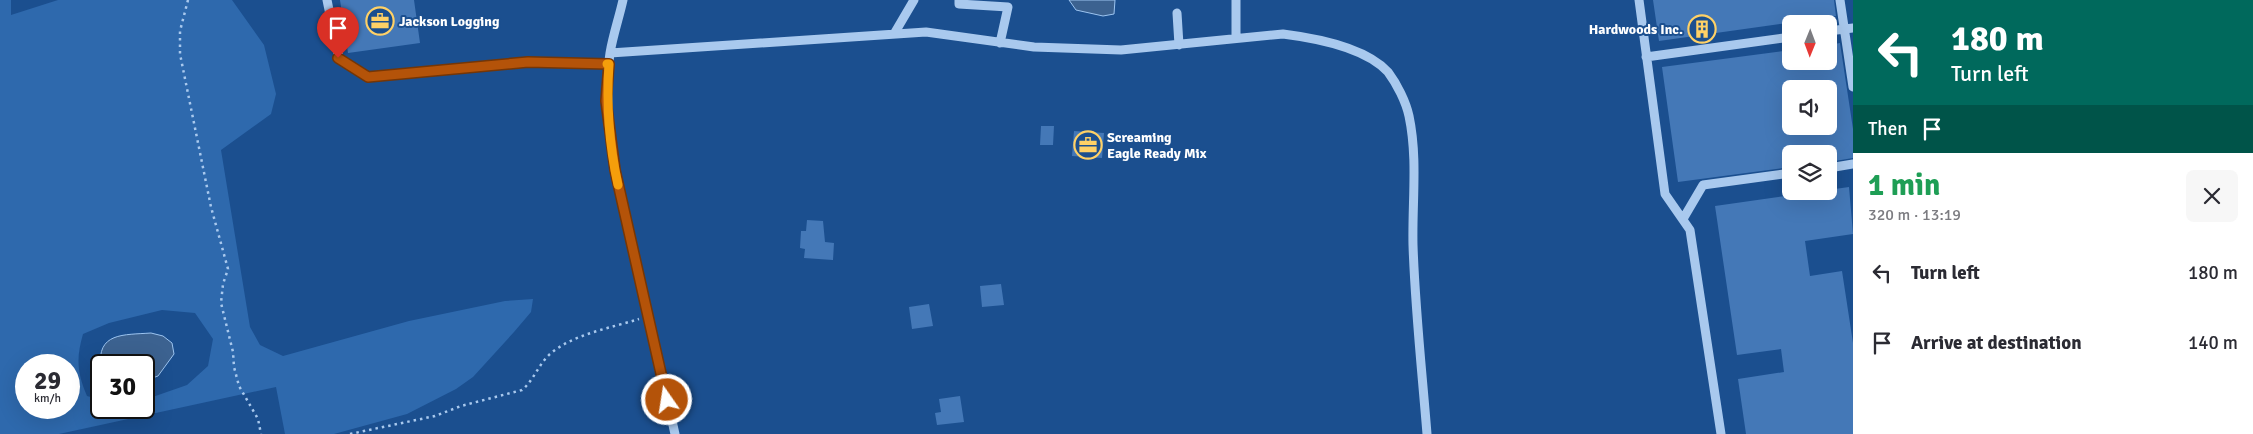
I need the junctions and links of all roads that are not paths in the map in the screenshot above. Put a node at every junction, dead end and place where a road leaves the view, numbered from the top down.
1 (328, 0) edge
2 (622, 0) edge
3 (914, 0) edge
4 (959, 0) edge
5 (1236, 0) edge
6 (1638, 0) edge
7 (1840, 0) edge
8 (1177, 13) dead end
9 (1849, 28) edge
10 (894, 34) junction
11 (1236, 37) junction
12 (1782, 38) edge
13 (1000, 43) junction
14 (1179, 45) junction
15 (610, 54) junction
16 (1646, 57) junction
17 (609, 64) junction
18 (1853, 87) edge
19 (1853, 164) edge
20 (1837, 167) edge
21 (1782, 174) edge
22 (1683, 219) junction
23 (675, 434) edge
24 (1427, 434) edge
25 (1721, 434) edge

1 - 17 street
2 - 15 street
3 - 10 street
4 - 13 street
5 - 11 street
6 - 16 street
7 - 9 street
8 - 14 street
9 - 18 street
10 - 13 street
10 - 15 street
11 - 14 street
11 - 24 street
12 - 16 street
13 - 14 street
15 - 17 street
16 - 22 street
17 - 23 street
19 - 20 street
21 - 22 street
22 - 25 street

